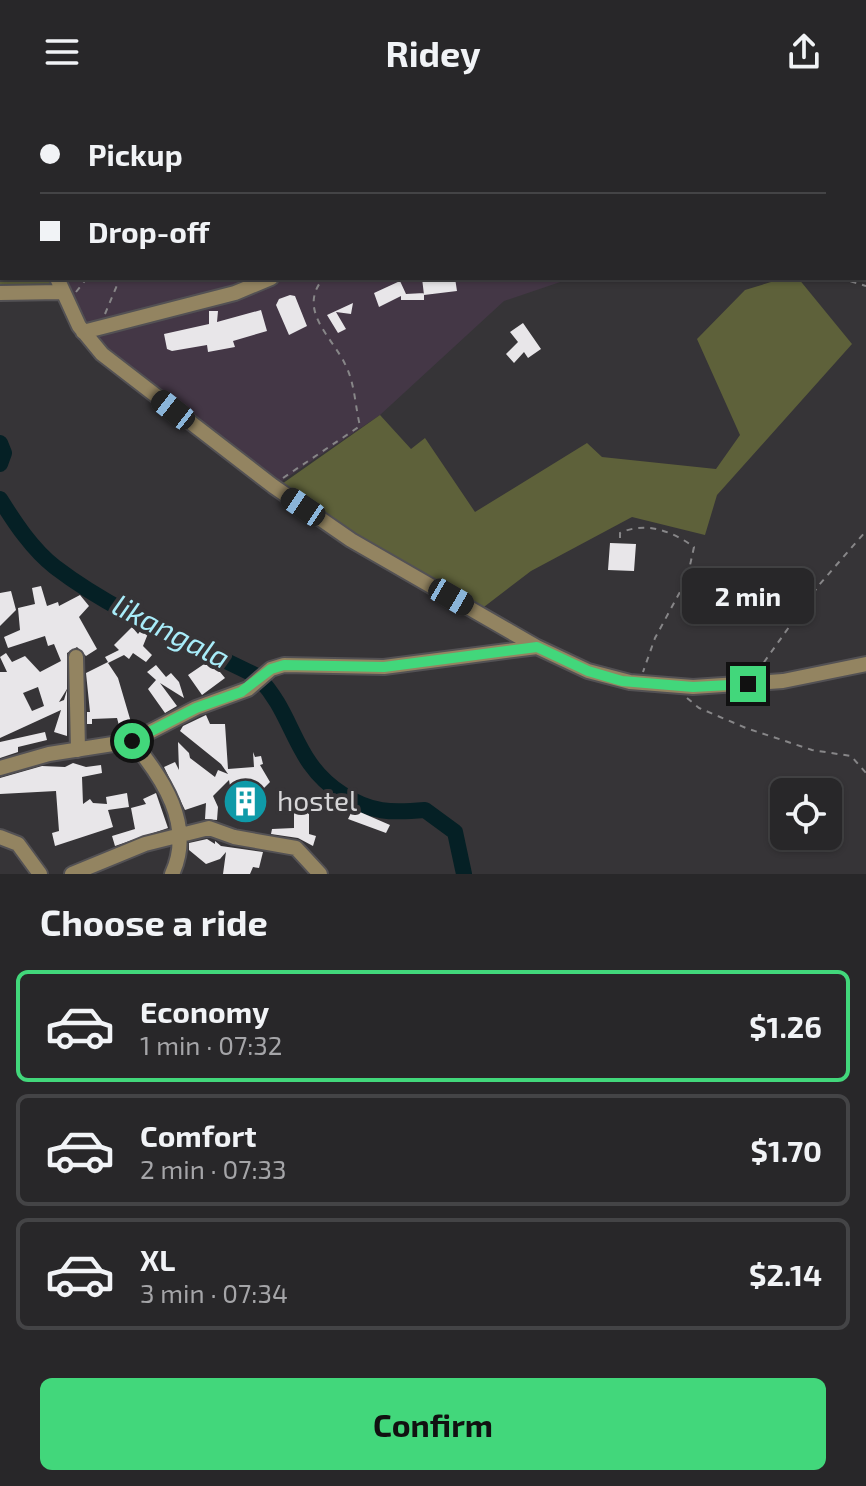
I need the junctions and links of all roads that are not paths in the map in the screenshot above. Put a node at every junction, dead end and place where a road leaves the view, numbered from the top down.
1 (266, 280) edge
2 (61, 288) edge
3 (0, 293) edge
4 (83, 332) junction
5 (537, 647) junction
6 (76, 657) dead end
7 (866, 664) edge
8 (132, 741) junction
9 (78, 750) junction
10 (0, 768) edge
11 (177, 835) junction
12 (0, 837) edge
13 (40, 874) edge
14 (72, 874) edge
15 (172, 874) edge
16 (320, 874) edge

1 - 4 street
2 - 3 street
2 - 4 street
4 - 5 street
5 - 7 street
5 - 8 street
6 - 9 street
8 - 9 street
8 - 11 street
9 - 10 street
11 - 14 street
11 - 15 street
11 - 16 street
12 - 13 street

